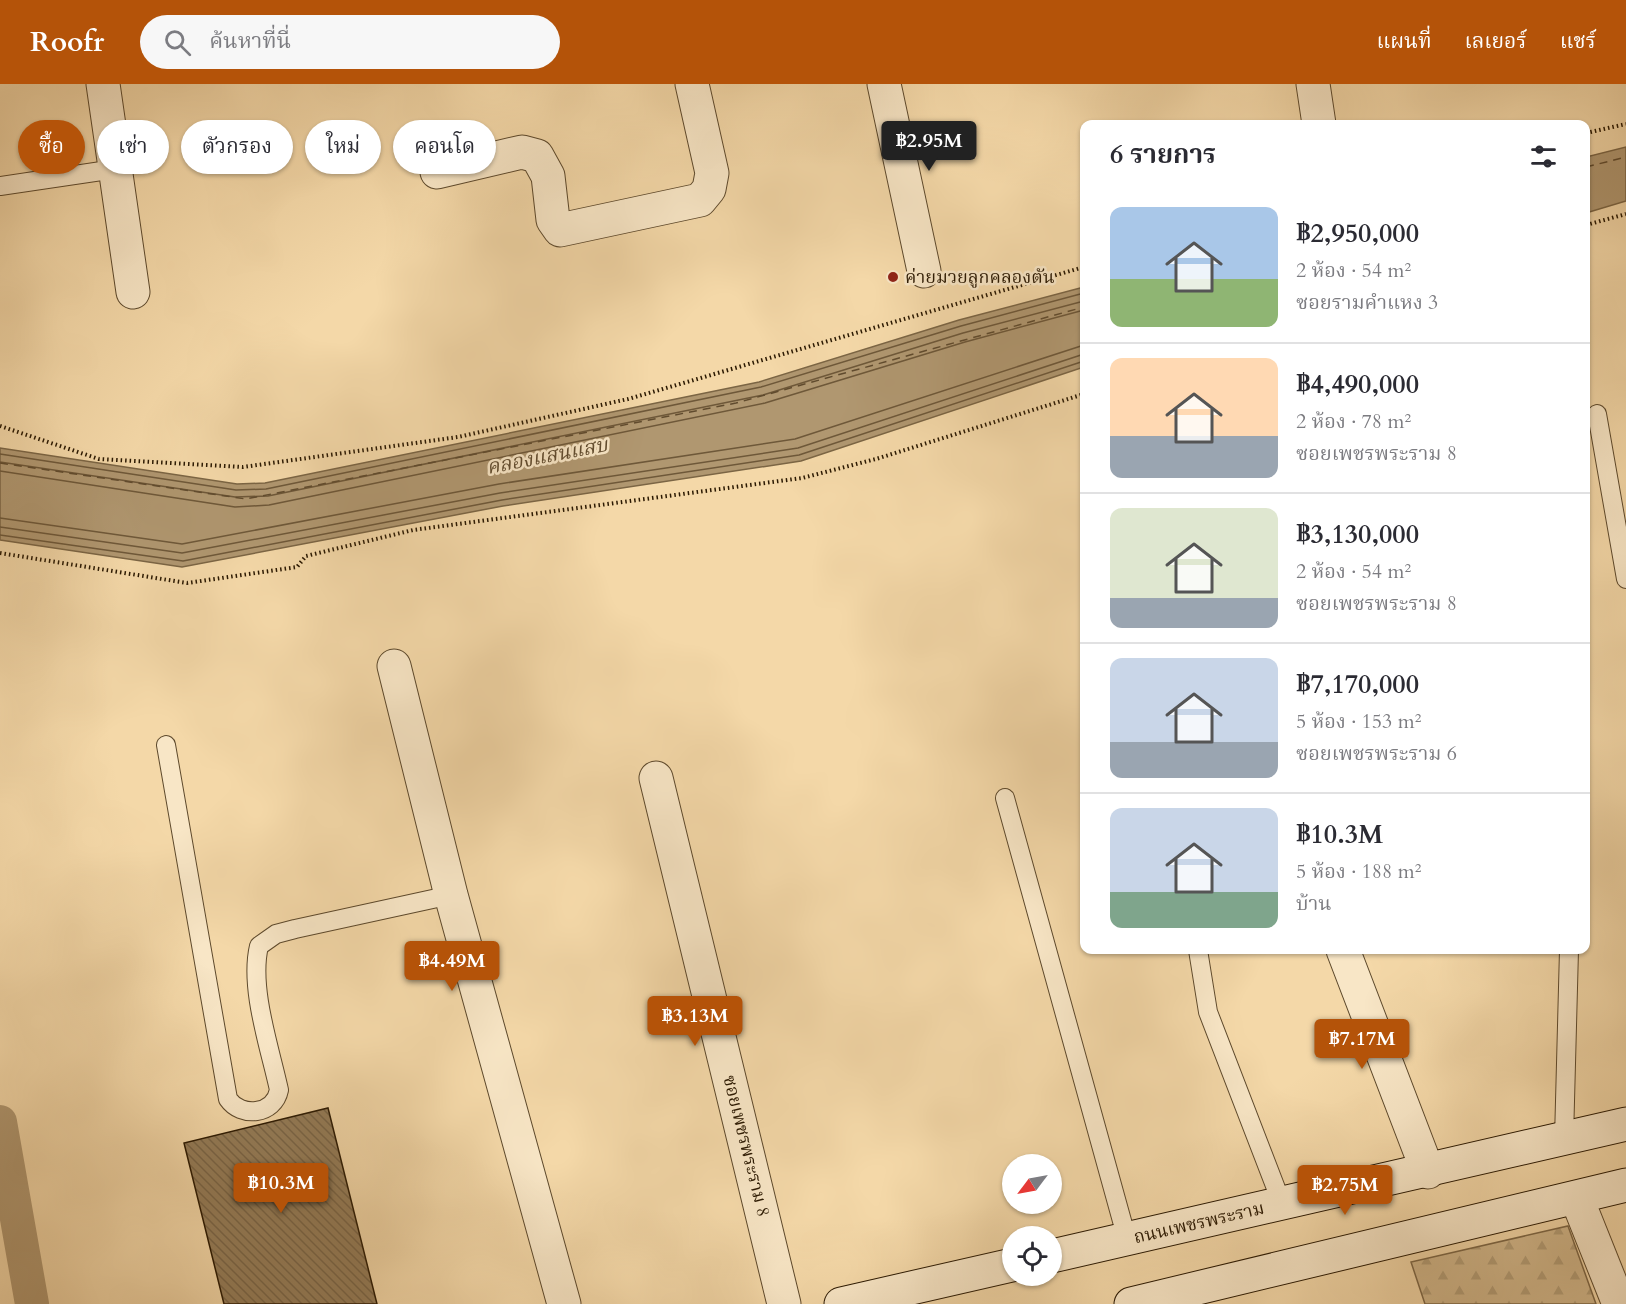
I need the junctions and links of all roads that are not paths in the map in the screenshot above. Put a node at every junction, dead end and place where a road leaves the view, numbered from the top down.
1 (103, 84) edge
2 (693, 84) edge
3 (884, 84) edge
4 (1312, 84) edge
5 (108, 120) edge
6 (1318, 120) edge
7 (496, 158) edge
8 (97, 171) edge
9 (116, 174) edge
10 (0, 186) edge
11 (924, 271) dead end
12 (133, 292) dead end
13 (1597, 414) dead end
14 (1626, 579) edge
15 (394, 666) dead end
16 (166, 745) dead end
17 (656, 778) dead end
18 (1005, 798) dead end
19 (451, 895) junction
20 (1199, 954) edge
21 (1345, 954) edge
22 (1569, 954) edge
23 (1626, 1124) edge
24 (1564, 1139) junction
25 (1428, 1172) junction
26 (1626, 1185) edge
27 (1577, 1199) junction
28 (1282, 1204) junction
29 (1127, 1239) junction
30 (1062, 1254) edge
31 (1002, 1267) edge
32 (564, 1304) edge
33 (784, 1304) edge
34 (841, 1304) edge
35 (1131, 1304) edge
36 (1619, 1304) edge

1 - 5 street
2 - 7 street
3 - 11 street
4 - 6 street
8 - 10 lane
9 - 12 street
13 - 14 lane
15 - 19 street
16 - 19 lane
17 - 33 street, ซอยเพชรพระราม 8
18 - 29 lane
19 - 32 street
20 - 28 lane
21 - 25 street
22 - 24 lane
23 - 24 street, ถนนเพชรพระราม
24 - 25 street, ถนนเพชรพระราม
25 - 28 street, ถนนเพชรพระราม
26 - 27 street
27 - 35 street
27 - 36 street
28 - 29 street, ถนนเพชรพระราม
29 - 30 street, ถนนเพชรพระราม
31 - 34 street

